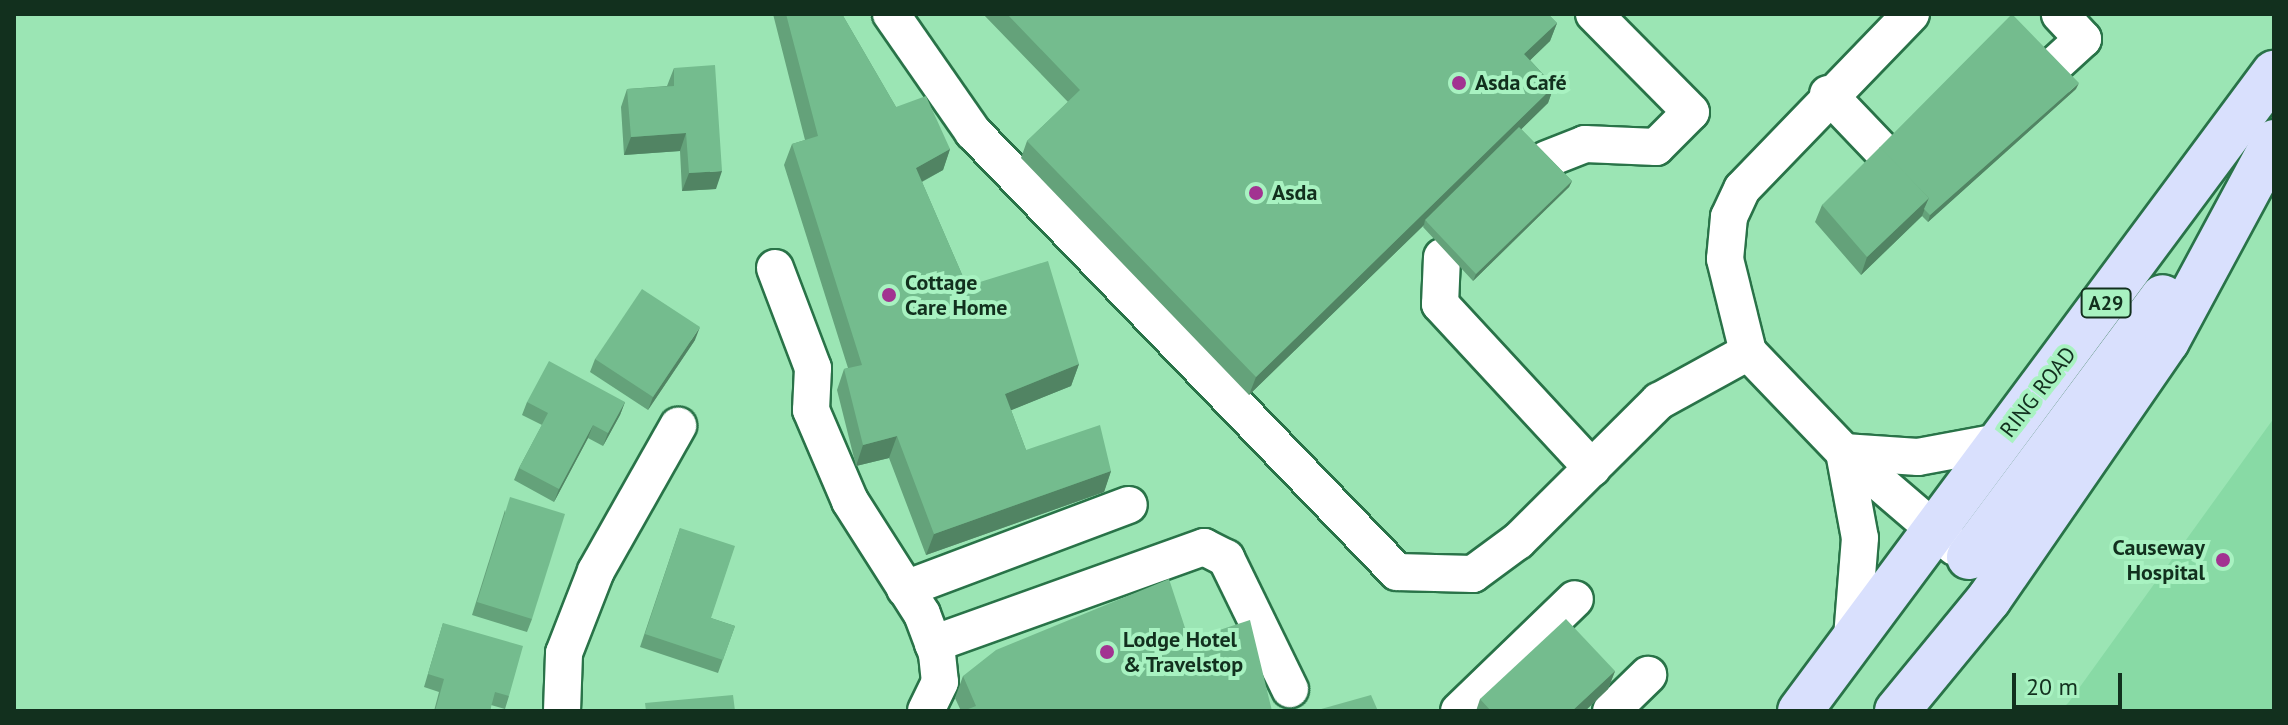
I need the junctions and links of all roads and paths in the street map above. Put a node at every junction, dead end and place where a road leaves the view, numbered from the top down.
1 (891, 14) edge
2 (1594, 14) edge
3 (1911, 14) edge
4 (2060, 14) edge
5 (2274, 73) edge
6 (1828, 94) junction
7 (2001, 114) edge
8 (2274, 133) edge
9 (2274, 142) edge
10 (1547, 159) edge
11 (1942, 167) edge
12 (1442, 257) dead end
13 (775, 268) dead end
14 (1748, 352) junction
15 (678, 426) dead end
16 (1999, 442) junction
17 (1844, 452) junction
18 (1592, 468) junction
19 (1129, 505) dead end
20 (1934, 530) junction
21 (1969, 557) junction
22 (905, 589) junction
23 (1575, 599) dead end
24 (1989, 599) junction
25 (1852, 638) junction
26 (933, 644) junction
27 (1648, 675) dead end
28 (1290, 689) dead end
29 (562, 711) edge
30 (926, 711) edge
31 (1459, 711) edge
32 (1611, 711) edge
33 (1800, 711) edge
34 (1897, 711) edge

1 - 18 street
2 - 10 street
3 - 6 street
4 - 7 street
5 - 16 main road, RING ROAD / A29
6 - 11 street
6 - 14 street
8 - 21 main road
9 - 24 main road
12 - 18 street
13 - 22 street
14 - 17 street
14 - 18 street
15 - 29 street
16 - 17 street
16 - 20 main road, RING ROAD / A29
17 - 20 street
17 - 25 street
19 - 22 street
20 - 21 street
20 - 25 main road, RING ROAD / A29
21 - 24 street
22 - 26 street
23 - 31 street
24 - 34 main road
25 - 33 main road, RING ROAD / A29
26 - 28 street
26 - 30 street
27 - 32 street

